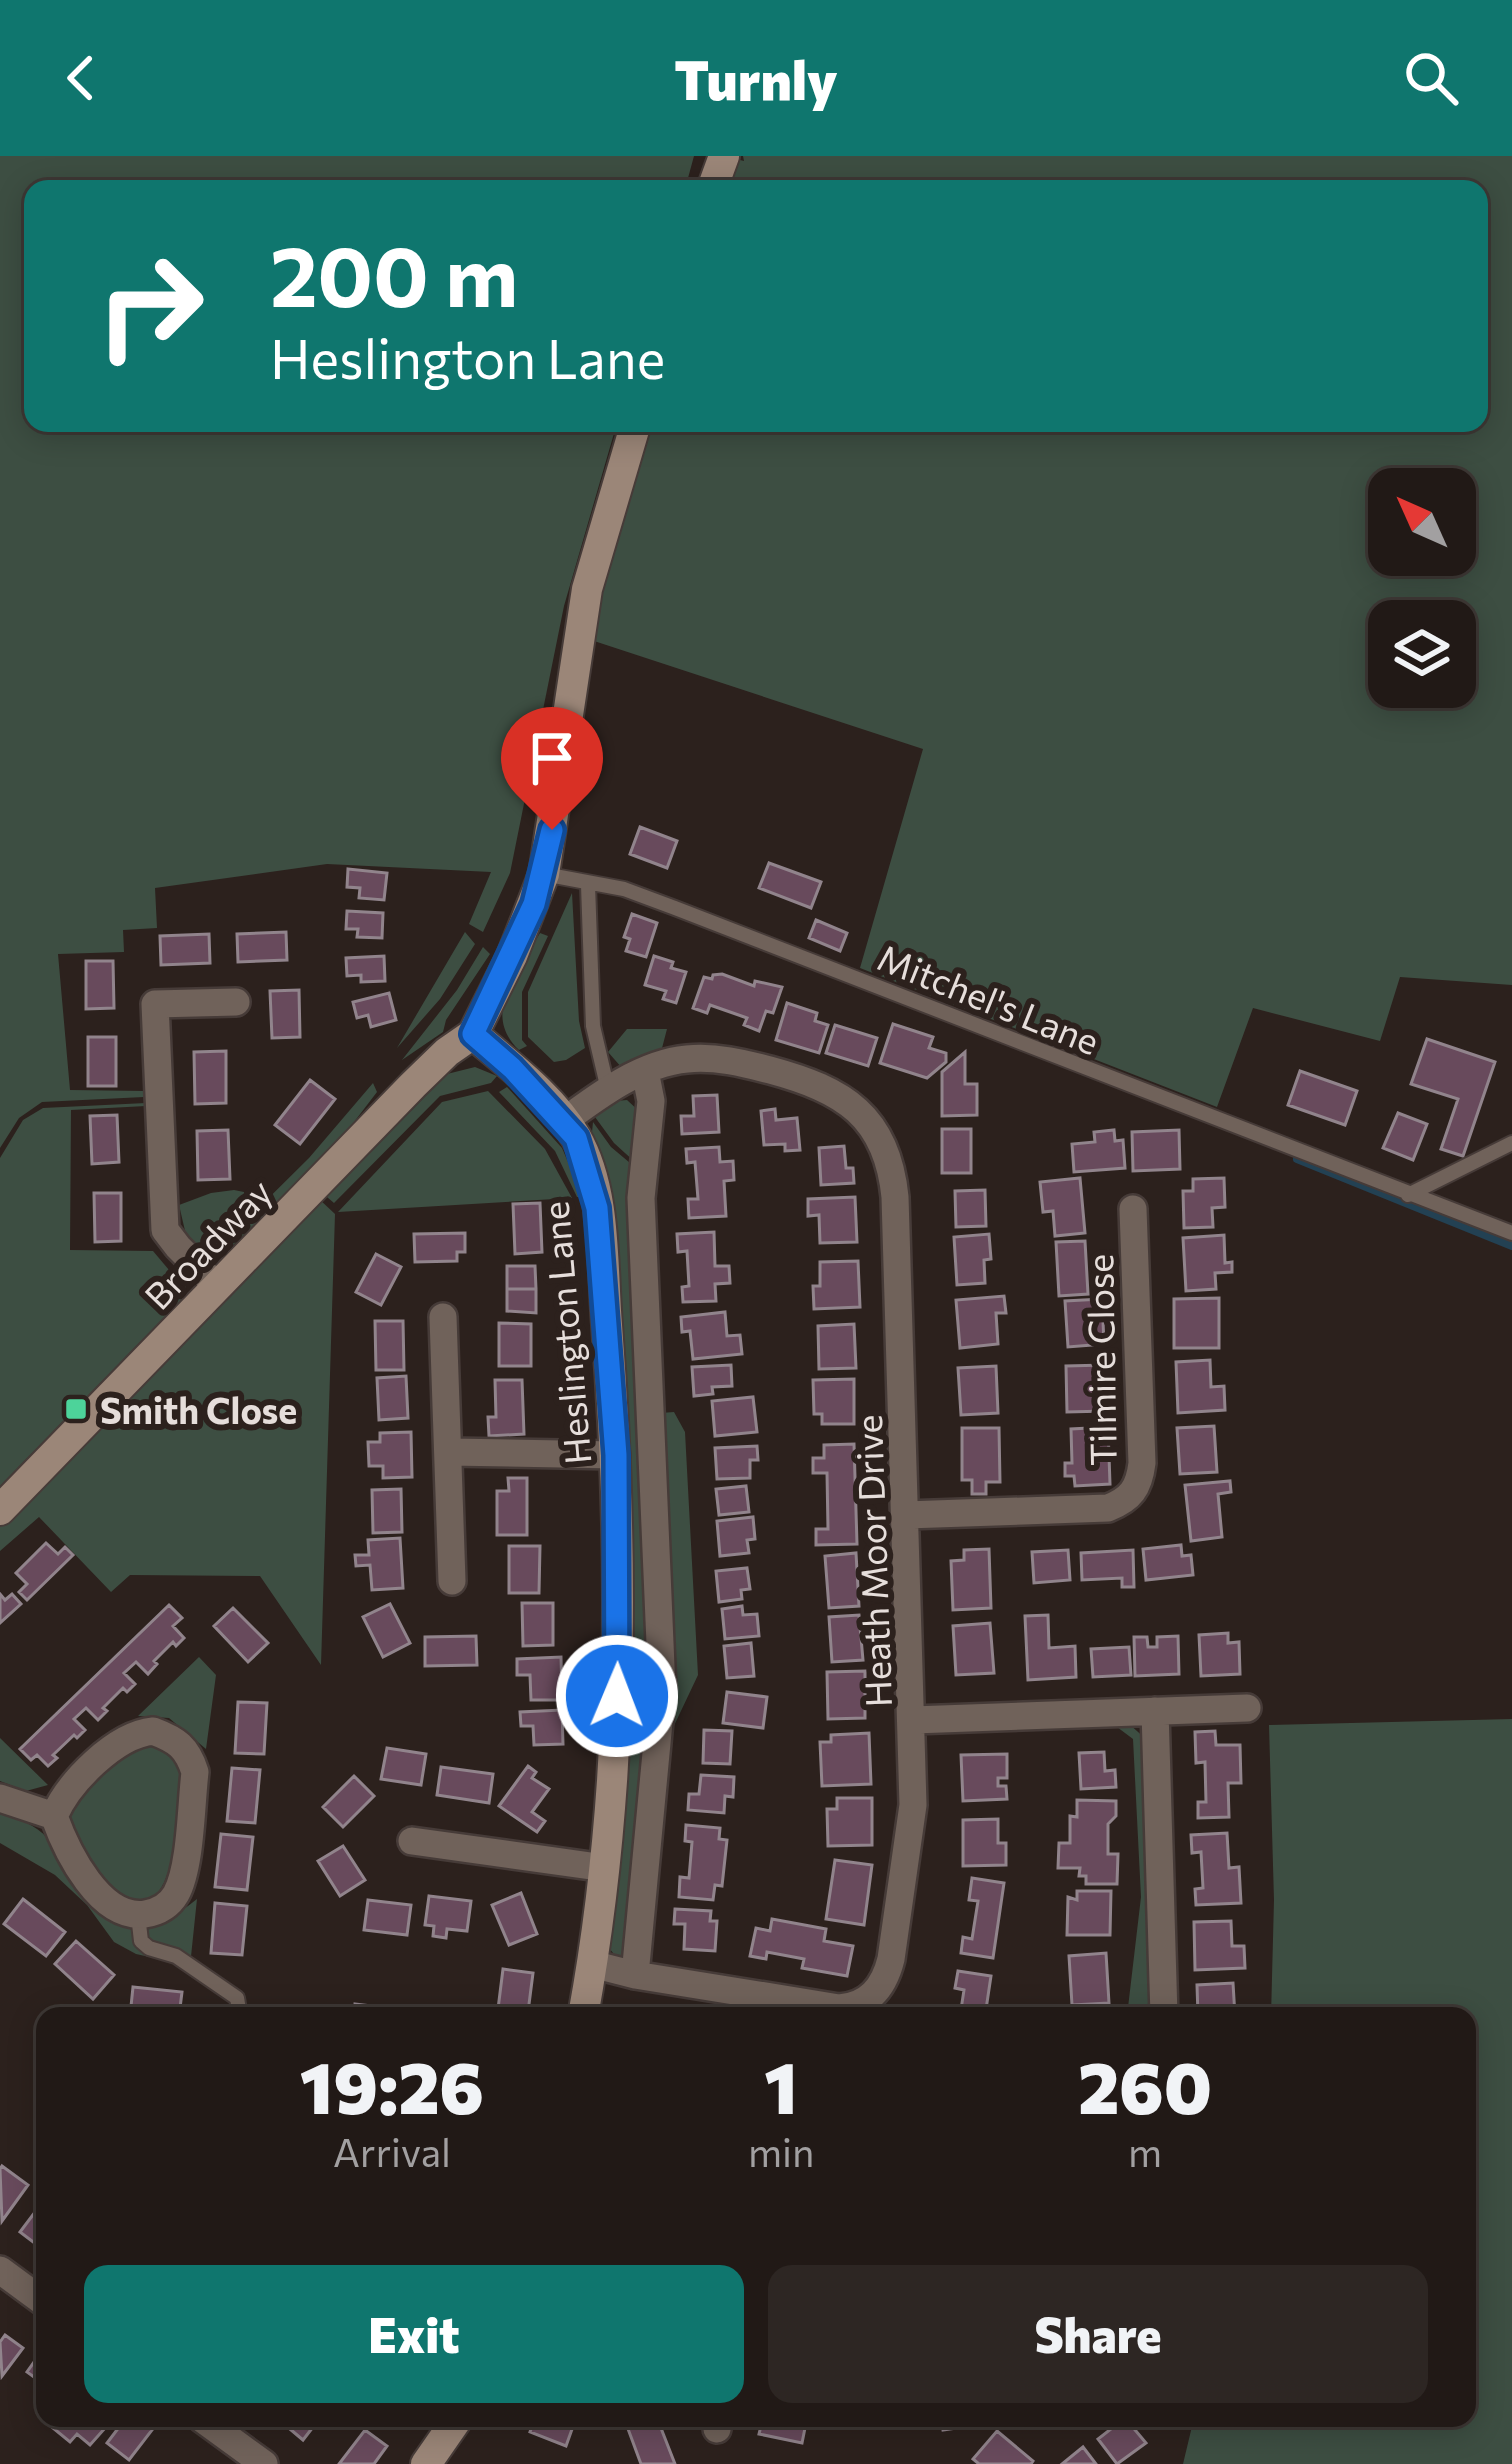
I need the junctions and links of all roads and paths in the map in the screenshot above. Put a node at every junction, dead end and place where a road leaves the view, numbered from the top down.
1 (633, 432) edge
2 (544, 874) junction
3 (588, 885) junction
4 (236, 1002) dead end
5 (473, 1034) junction
6 (645, 1071) junction
7 (608, 1090) junction
8 (564, 1121) junction
9 (1512, 1143) edge
10 (1408, 1195) junction
11 (1132, 1209) dead end
12 (1512, 1233) edge
13 (218, 1287) junction
14 (443, 1317) dead end
15 (450, 1452) junction
16 (616, 1455) junction
17 (0, 1510) edge
18 (906, 1515) junction
19 (452, 1581) dead end
20 (1247, 1708) dead end
21 (1155, 1711) junction
22 (913, 1720) junction
23 (0, 1798) edge
24 (55, 1816) junction
25 (412, 1840) dead end
26 (605, 1868) junction
27 (138, 1915) junction
28 (591, 1969) junction
29 (635, 1975) junction
30 (238, 2007) edge
31 (585, 2007) edge
32 (833, 2007) edge
33 (870, 2007) edge
34 (1164, 2007) edge
35 (0, 2270) edge
36 (36, 2296) edge
37 (213, 2427) edge
38 (452, 2427) edge
39 (263, 2464) edge
40 (426, 2464) edge

1 - 2 street
2 - 3 lane, Mitchel's Lane
2 - 5 street
3 - 7 lane
3 - 10 lane, Mitchel's Lane
4 - 13 street
5 - 8 street, Heslington Lane
5 - 13 street, Broadway
6 - 7 street, Heath Moor Drive
6 - 18 street, Heath Moor Drive
6 - 29 street
7 - 8 street, Heath Moor Drive
8 - 16 street, Heslington Lane
9 - 10 lane
10 - 12 lane, Mitchel's Lane
11 - 18 street, Tilmire Close
13 - 17 street, Broadway
14 - 15 street
15 - 16 street
15 - 19 street
16 - 26 street, Heslington Lane
18 - 22 street, Heath Moor Drive
20 - 21 street
21 - 22 street
21 - 34 street
22 - 33 street, Heath Moor Drive
23 - 24 street
24 - 27 street
24 - 27 street
25 - 26 street
26 - 28 street, Heslington Lane
27 - 30 lane
28 - 29 street, Heath Moor Drive
28 - 31 street, Heslington Lane
29 - 32 street, Heath Moor Drive
35 - 36 street
37 - 39 street
38 - 40 street

